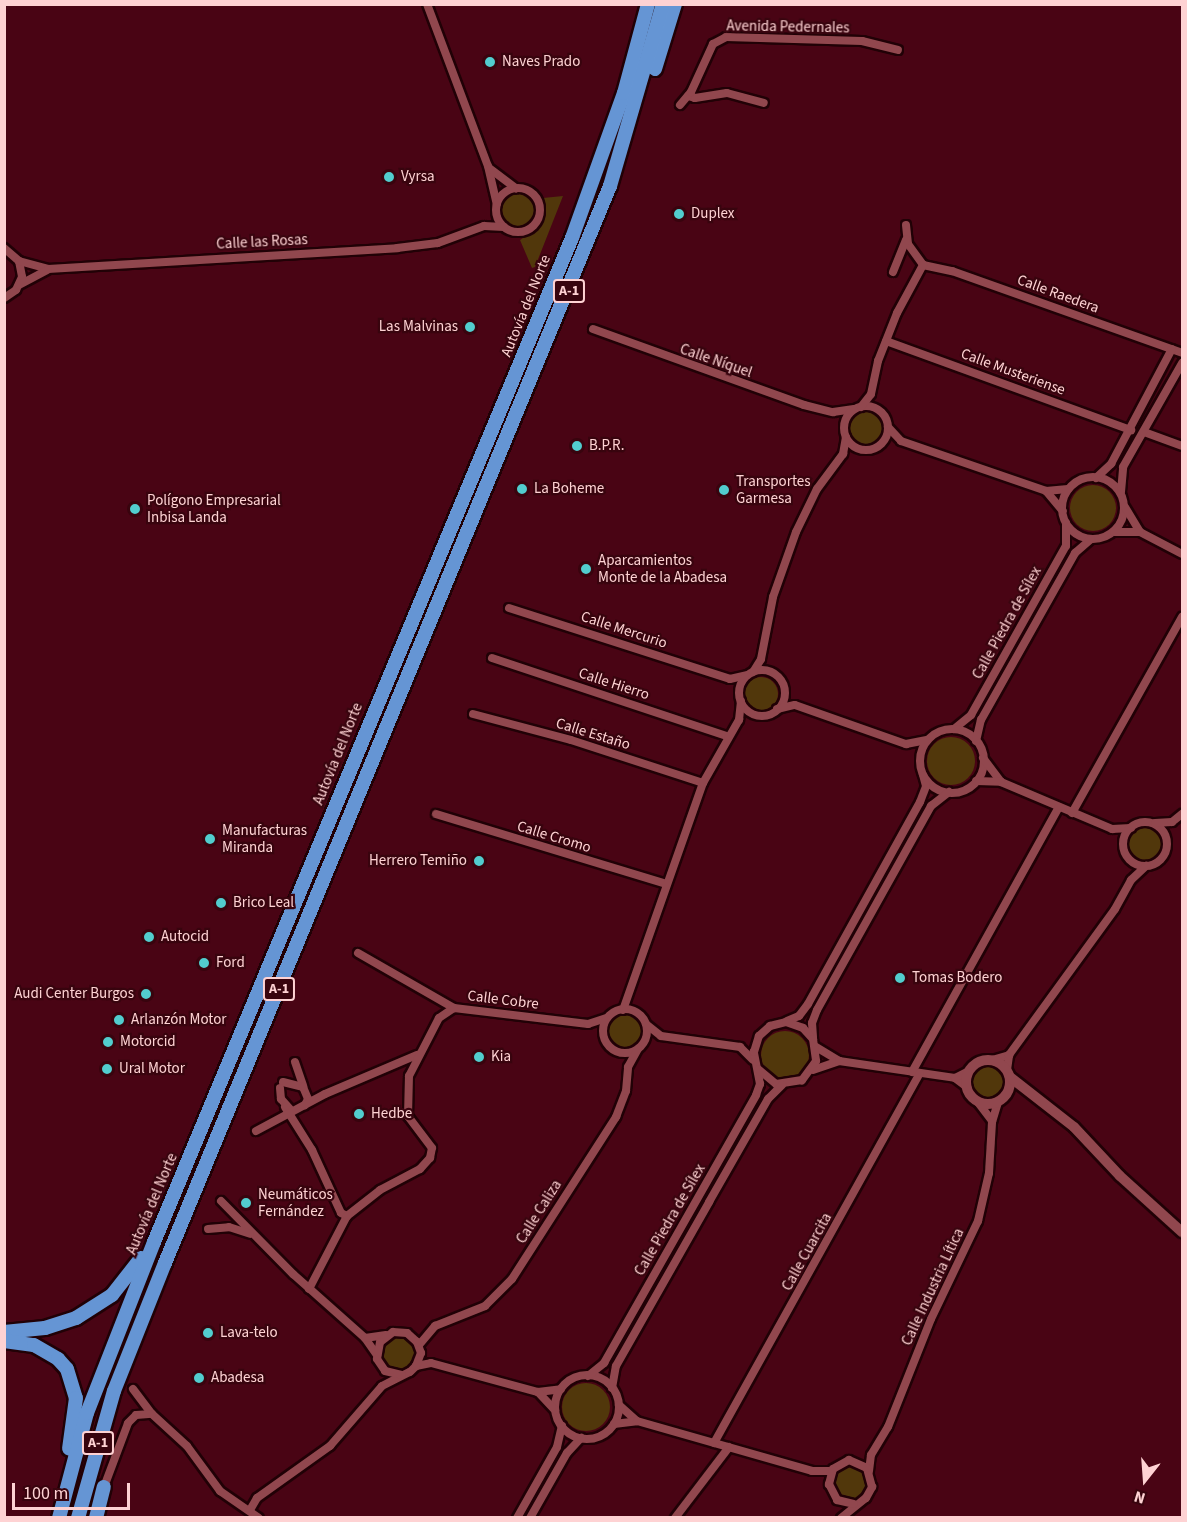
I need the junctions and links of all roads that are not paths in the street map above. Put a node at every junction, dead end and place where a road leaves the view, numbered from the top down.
1 (427, 4) edge
2 (648, 4) edge
3 (663, 4) edge
4 (675, 4) edge
5 (898, 50) dead end
6 (688, 96) junction
7 (764, 103) dead end
8 (680, 105) dead end
9 (621, 158) junction
10 (488, 166) junction
11 (516, 188) junction
12 (496, 205) junction
13 (906, 225) dead end
14 (504, 227) junction
15 (476, 229) junction
16 (906, 239) junction
17 (4, 248) edge
18 (19, 261) junction
19 (923, 265) junction
20 (48, 269) junction
21 (893, 272) dead end
22 (19, 285) junction
23 (5, 298) edge
24 (593, 329) dead end
25 (886, 340) junction
26 (1172, 350) junction
27 (1182, 353) edge
28 (1182, 363) edge
29 (870, 394) junction
30 (857, 408) junction
31 (879, 410) junction
32 (833, 412) junction
33 (888, 428) junction
34 (1131, 430) junction
35 (1144, 432) junction
36 (846, 435) junction
37 (902, 441) junction
38 (882, 443) junction
39 (1182, 446) edge
40 (863, 450) junction
41 (843, 454) junction
42 (1096, 478) junction
43 (1068, 489) junction
44 (1046, 491) junction
45 (1121, 494) junction
46 (1125, 506) junction
47 (1063, 511) junction
48 (1066, 523) junction
49 (1113, 532) junction
50 (1140, 532) junction
51 (1091, 539) junction
52 (1182, 554) edge
53 (509, 608) dead end
54 (1182, 617) edge
55 (492, 658) dead end
56 (761, 659) junction
57 (750, 674) junction
58 (774, 674) junction
59 (730, 679) junction
60 (785, 691) junction
61 (740, 699) junction
62 (795, 705) junction
63 (777, 709) junction
64 (473, 714) dead end
65 (758, 715) junction
66 (739, 720) junction
67 (954, 729) junction
68 (727, 736) junction
69 (927, 740) junction
70 (976, 741) junction
71 (906, 744) junction
72 (983, 758) junction
73 (920, 763) junction
74 (923, 776) junction
75 (976, 781) junction
76 (1001, 782) junction
77 (703, 783) junction
78 (949, 792) junction
79 (1059, 807) junction
80 (1072, 813) junction
81 (436, 814) dead end
82 (1182, 814) edge
83 (1172, 822) junction
84 (1154, 823) junction
85 (1131, 828) junction
86 (1112, 829) junction
87 (1167, 839) junction
88 (1123, 845) junction
89 (1129, 859) junction
90 (1146, 866) junction
91 (1131, 880) junction
92 (666, 884) junction
93 (358, 953) dead end
94 (630, 997) junction
95 (454, 1008) junction
96 (623, 1010) junction
97 (637, 1013) junction
98 (607, 1018) junction
99 (786, 1022) junction
100 (645, 1023) junction
101 (588, 1024) junction
102 (603, 1036) junction
103 (661, 1036) junction
104 (758, 1037) junction
105 (813, 1039) junction
106 (641, 1046) junction
107 (740, 1047) junction
108 (816, 1047) junction
109 (616, 1052) junction
110 (417, 1055) junction
111 (1009, 1055) junction
112 (754, 1060) junction
113 (992, 1060) junction
114 (295, 1062) dead end
115 (839, 1062) junction
116 (393, 1065) junction
117 (628, 1067) junction
118 (758, 1069) junction
119 (812, 1071) junction
120 (969, 1071) junction
121 (912, 1072) junction
122 (920, 1073) junction
123 (1008, 1074) junction
124 (410, 1076) junction
125 (955, 1078) junction
126 (782, 1085) junction
127 (967, 1087) junction
128 (305, 1089) junction
129 (1007, 1093) junction
130 (325, 1094) junction
131 (1034, 1098) junction
132 (977, 1101) junction
133 (998, 1102) junction
134 (285, 1107) junction
135 (302, 1107) junction
136 (291, 1114) junction
137 (992, 1122) junction
138 (256, 1131) dead end
139 (221, 1201) dead end
140 (166, 1215) junction
141 (346, 1216) junction
142 (208, 1229) dead end
143 (1182, 1232) edge
144 (251, 1234) junction
145 (309, 1289) junction
146 (4, 1332) edge
147 (427, 1332) junction
148 (407, 1333) junction
149 (386, 1335) junction
150 (365, 1338) junction
151 (4, 1341) edge
152 (419, 1347) junction
153 (376, 1355) junction
154 (431, 1363) junction
155 (416, 1366) junction
156 (382, 1368) junction
157 (402, 1375) junction
158 (588, 1376) junction
159 (382, 1386) junction
160 (612, 1388) junction
161 (133, 1389) dead end
162 (561, 1389) junction
163 (538, 1392) junction
164 (619, 1405) junction
165 (555, 1410) junction
166 (152, 1414) junction
167 (637, 1421) junction
168 (614, 1425) junction
169 (562, 1426) junction
170 (581, 1438) junction
171 (714, 1443) junction
172 (729, 1447) junction
173 (871, 1455) junction
174 (854, 1461) junction
175 (832, 1471) junction
176 (869, 1471) junction
177 (815, 1472) junction
178 (69, 1478) junction
179 (829, 1484) junction
180 (104, 1487) joint
181 (837, 1500) junction
182 (854, 1504) junction
183 (250, 1510) junction
184 (59, 1518) edge
185 (78, 1518) edge
186 (96, 1518) edge
187 (259, 1518) edge
188 (517, 1518) edge
189 (530, 1518) edge
190 (675, 1518) edge
191 (841, 1518) edge

1 - 10 street
2 - 140 highway, Autovía del Norte / A-1
3 - 9 highway, A-1
4 - 9 highway
5 - 6 street, Avenida Pedernales
6 - 7 street
6 - 8 street, Avenida Pedernales
9 - 185 highway, A-1
10 - 11 street
10 - 12 street
11 - 12 street
11 - 14 street
12 - 14 street
12 - 15 street
13 - 16 street
14 - 15 street, Calle las Rosas
15 - 20 street, Calle las Rosas
16 - 19 street
16 - 21 street
17 - 18 street
18 - 20 street, Calle las Rosas
18 - 22 street
19 - 25 street
19 - 26 street, Calle Raedera
20 - 22 street, Calle las Rosas
22 - 23 street, Calle las Rosas
24 - 32 street, Calle Níquel
25 - 29 street
25 - 34 street, Calle Musteriense
26 - 27 street, Calle Raedera
26 - 34 street
28 - 35 street
29 - 30 street
29 - 31 street
30 - 31 street
30 - 32 street, Calle Níquel
30 - 36 street
31 - 33 street
32 - 36 street
33 - 37 street
33 - 38 street
34 - 42 street
35 - 39 street
35 - 45 street
36 - 40 street
36 - 41 street
37 - 38 street
37 - 44 street
38 - 40 street
40 - 41 street
41 - 56 street
42 - 43 street
42 - 45 street
43 - 44 street
43 - 47 street
44 - 47 street
45 - 46 street
46 - 49 street
46 - 50 street
47 - 48 street
48 - 51 street
48 - 67 street, Calle Piedra de Sílex
49 - 50 street
49 - 51 street
50 - 52 street
51 - 70 street, Calle Piedra de Sílex
53 - 59 street, Calle Mercurio
54 - 80 street
55 - 68 street, Calle Hierro
56 - 57 street
56 - 58 street
57 - 58 street
57 - 59 street
57 - 61 street
58 - 60 street
59 - 61 street
60 - 62 street
60 - 63 street
61 - 65 street
61 - 66 street
62 - 63 street
62 - 71 street
63 - 65 street
64 - 77 street, Calle Estaño
65 - 66 street
66 - 68 street
67 - 69 street
67 - 70 street
68 - 77 street
69 - 71 street
69 - 73 street
70 - 72 street
71 - 73 street
72 - 75 street
72 - 76 street
73 - 74 street
74 - 78 street
74 - 99 street
75 - 76 street
75 - 78 street
76 - 79 street
77 - 92 street
78 - 105 street
79 - 80 street
79 - 121 street
80 - 86 street
81 - 92 street, Calle Cromo
82 - 83 street
83 - 84 street
83 - 87 street
84 - 85 street
84 - 87 street
85 - 86 street
85 - 88 street
86 - 88 street
87 - 90 street
88 - 89 street
89 - 90 street
89 - 91 street
90 - 91 street
91 - 111 street
92 - 94 street
93 - 95 street, Calle Cobre
94 - 96 street
94 - 97 street
95 - 101 street, Calle Cobre
95 - 110 street
96 - 97 street
96 - 98 street
97 - 100 street
98 - 101 street, Calle Cobre
98 - 102 street
99 - 104 street
99 - 105 street
100 - 103 street
100 - 106 street
101 - 102 street
102 - 109 street
103 - 106 street
103 - 107 street
104 - 107 street
104 - 112 street
105 - 108 street
106 - 109 street
106 - 117 street, Calle Caliza
107 - 112 street
108 - 115 street
108 - 119 street
109 - 117 street
110 - 116 street
110 - 124 street
111 - 113 street
111 - 123 street
112 - 118 street
113 - 120 street
113 - 123 street
114 - 128 street
115 - 119 street
115 - 121 street
116 - 124 street
116 - 130 street
117 - 147 street, Calle Caliza
118 - 126 street
118 - 158 street, Calle Piedra de Sílex
119 - 126 street
120 - 125 street
120 - 127 street
121 - 122 street
122 - 125 street
122 - 171 street, Calle Cuarcita
123 - 129 street
123 - 131 street
124 - 141 street
125 - 127 street
126 - 160 street, Calle Piedra de Sílex
127 - 132 street
128 - 130 street
128 - 134 street
128 - 135 street
129 - 131 street
129 - 133 street
130 - 135 street
131 - 143 street
132 - 133 street
132 - 137 street
133 - 137 street, Calle Industria Lítica
134 - 135 street
134 - 136 street
135 - 136 street
136 - 138 street
136 - 141 street
137 - 173 street, Calle Industria Lítica
139 - 144 street
140 - 146 highway
140 - 178 highway, Autovía del Norte / A-1
141 - 145 street
142 - 144 street
144 - 145 street
145 - 150 street
147 - 148 street, Calle Caliza
147 - 152 street
148 - 149 street
148 - 152 street
149 - 150 street
149 - 153 street
150 - 153 street
151 - 178 highway
152 - 154 street
152 - 155 street
153 - 156 street
154 - 155 street
154 - 163 street
155 - 157 street
156 - 157 street
156 - 159 street
157 - 159 street
158 - 160 street
158 - 162 street
159 - 183 street
160 - 164 street
161 - 166 street
162 - 163 street
162 - 165 street
163 - 165 street
164 - 167 street
164 - 168 street
165 - 169 street
166 - 180 street
166 - 183 street
167 - 168 street
167 - 171 street
168 - 170 street
169 - 170 street
169 - 188 street
170 - 189 street
171 - 172 street
172 - 177 street
172 - 190 street
173 - 174 street
173 - 176 street, Calle Industria Lítica
174 - 175 street
174 - 176 street
175 - 177 street
175 - 179 street
176 - 182 street
177 - 179 street
178 - 184 highway, Autovía del Norte / A-1
179 - 181 street
180 - 186 highway
181 - 182 street
181 - 191 street
182 - 191 street
183 - 187 street

